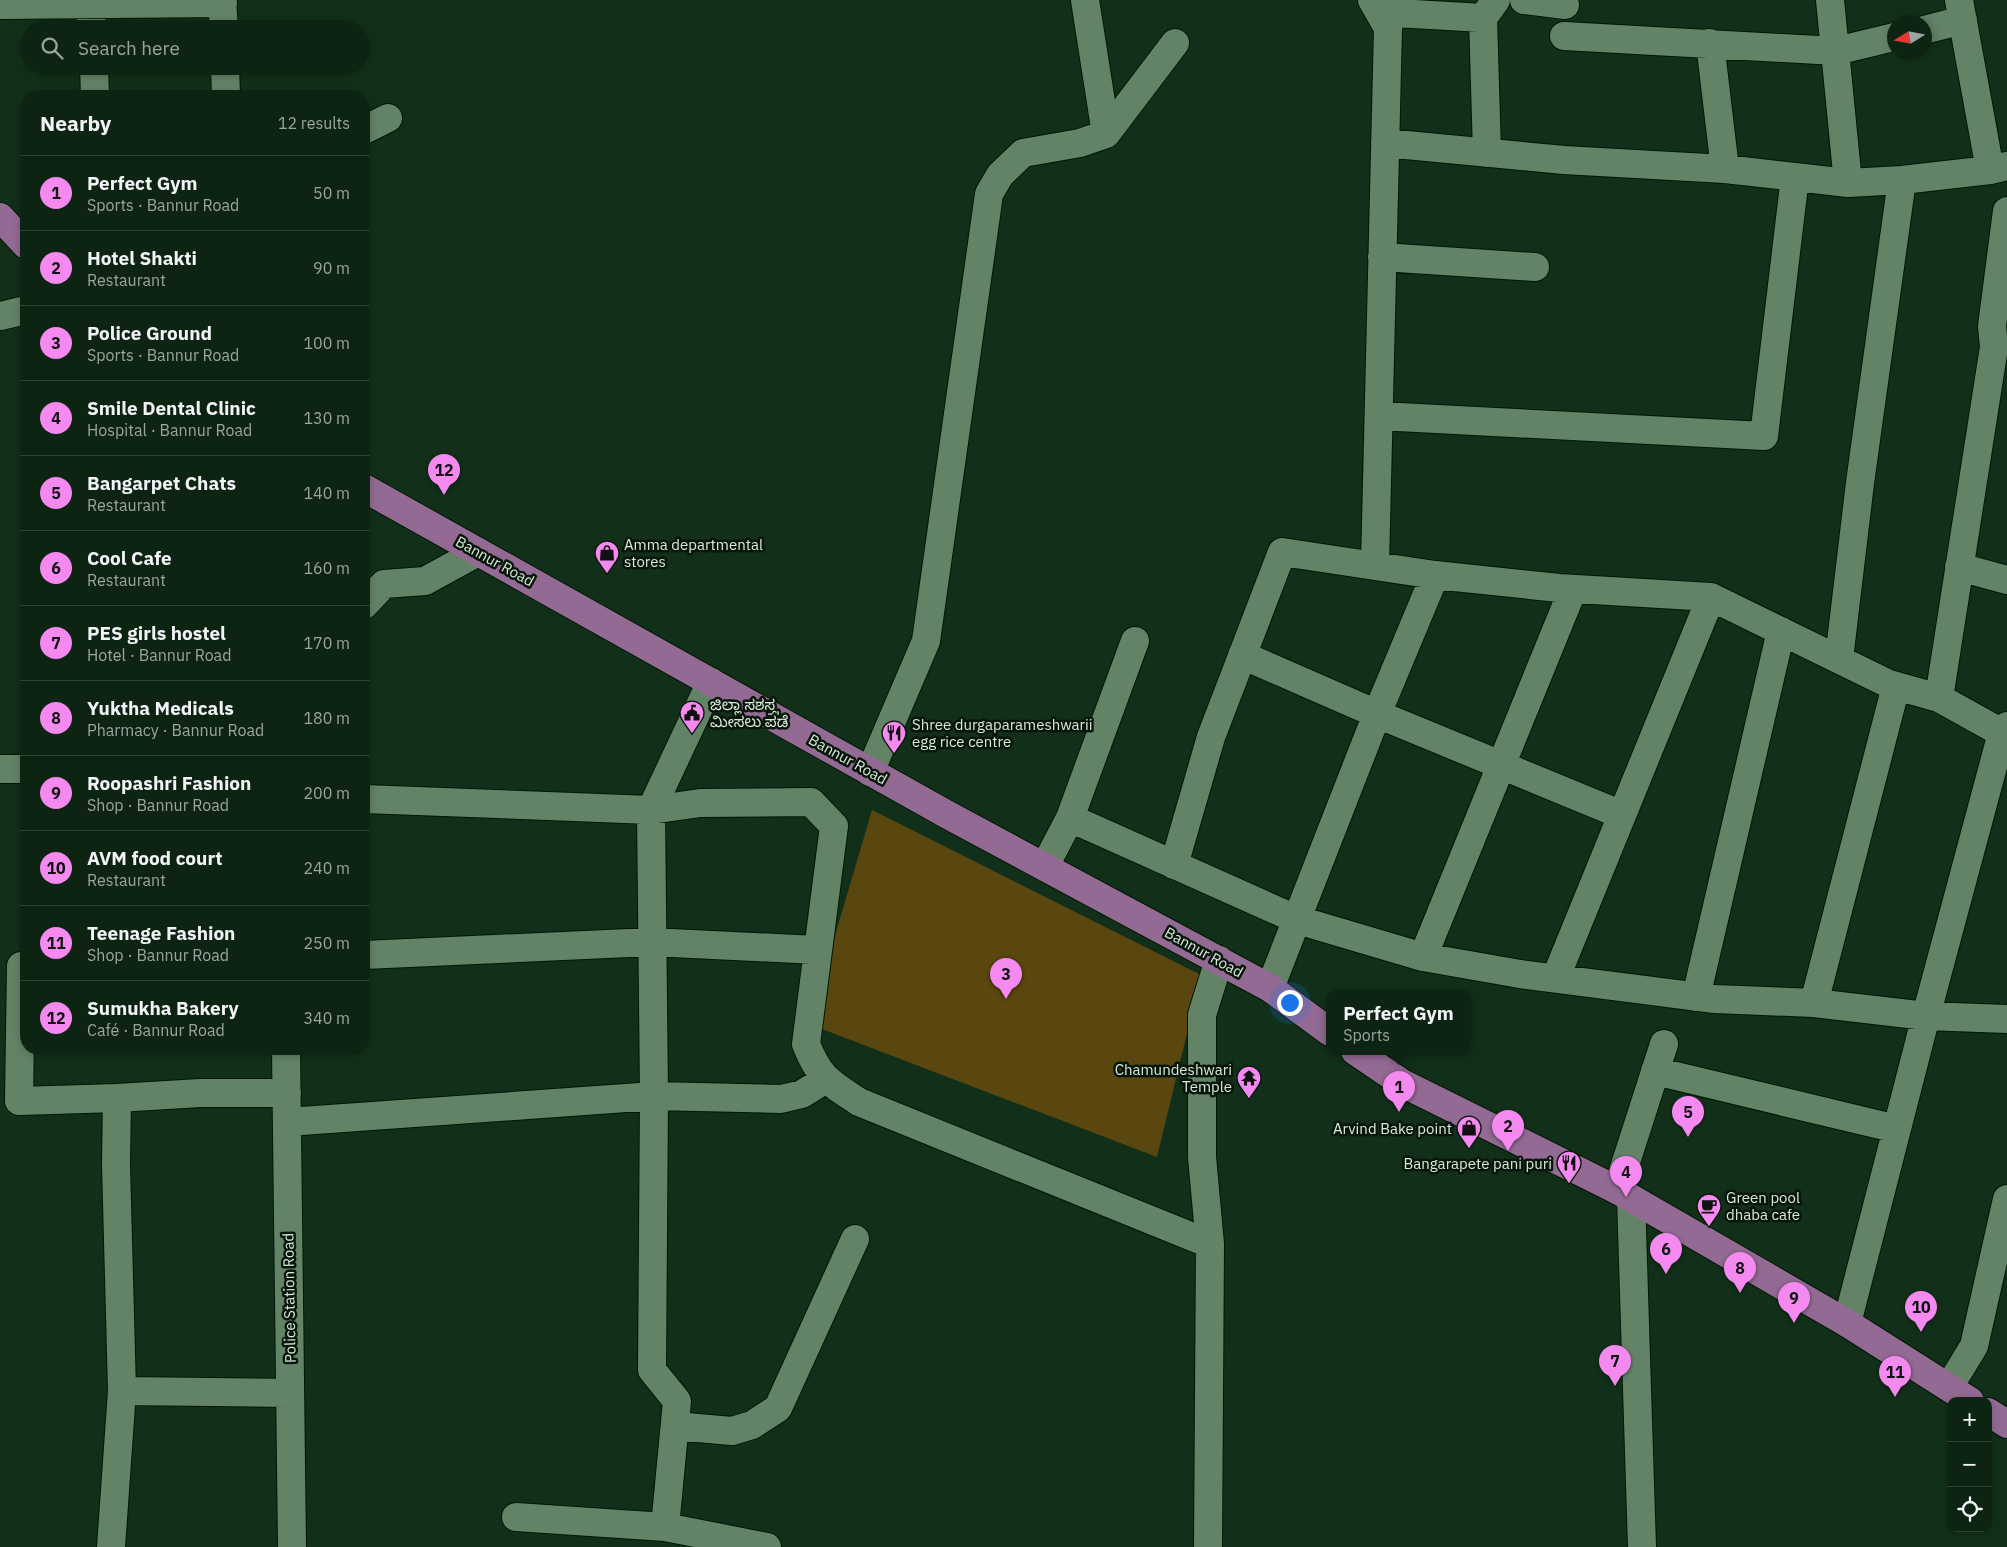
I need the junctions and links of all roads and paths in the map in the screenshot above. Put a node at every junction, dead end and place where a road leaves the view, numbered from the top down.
1 (1085, 0) edge
2 (1524, 0) edge
3 (1830, 0) edge
4 (0, 5) edge
5 (1565, 5) dead end
6 (1375, 6) edge
7 (1490, 9) edge
8 (1961, 10) edge
9 (223, 11) edge
10 (91, 17) edge
11 (1932, 26) edge
12 (1564, 36) dead end
13 (1887, 39) edge
14 (1710, 42) junction
15 (1175, 44) dead end
16 (1836, 51) junction
17 (94, 75) edge
18 (225, 75) edge
19 (95, 90) edge
20 (226, 90) edge
21 (388, 118) dead end
22 (370, 127) edge
23 (1106, 134) junction
24 (1385, 143) junction
25 (1487, 153) junction
26 (1998, 168) edge
27 (1725, 170) junction
28 (1795, 177) junction
29 (1902, 180) junction
30 (1848, 183) junction
31 (2007, 211) edge
32 (0, 217) edge
33 (20, 239) edge
34 (1382, 257) junction
35 (1535, 267) dead end
36 (20, 311) edge
37 (0, 316) edge
38 (2000, 348) edge
39 (1378, 416) junction
40 (370, 491) edge
41 (478, 552) junction
42 (1375, 565) junction
43 (1959, 567) junction
44 (1435, 576) junction
45 (2007, 580) edge
46 (1573, 589) junction
47 (1711, 596) junction
48 (370, 599) edge
49 (1781, 631) junction
50 (1134, 641) dead end
51 (1242, 655) junction
52 (1839, 659) junction
53 (711, 682) junction
54 (1896, 686) junction
55 (1939, 698) junction
56 (1377, 714) junction
57 (2005, 730) edge
58 (1502, 764) junction
59 (0, 769) edge
60 (20, 769) edge
61 (870, 772) junction
62 (370, 800) edge
63 (651, 810) junction
64 (1622, 816) junction
65 (1070, 818) junction
66 (1174, 865) junction
67 (1045, 866) junction
68 (1298, 920) junction
69 (651, 942) junction
70 (817, 950) junction
71 (370, 955) edge
72 (1423, 957) junction
73 (1219, 960) junction
74 (16, 966) edge
75 (1556, 977) junction
76 (1270, 988) junction
77 (1696, 997) junction
78 (1814, 1003) junction
79 (1926, 1016) junction
80 (2007, 1019) edge
81 (1326, 1029) edge
82 (1664, 1044) dead end
83 (286, 1055) edge
84 (1362, 1055) edge
85 (1655, 1071) junction
86 (826, 1079) junction
87 (287, 1093) junction
88 (654, 1096) junction
89 (117, 1098) junction
90 (287, 1122) junction
91 (1897, 1129) junction
92 (1624, 1194) junction
93 (2007, 1199) edge
94 (856, 1239) dead end
95 (1210, 1244) junction
96 (1847, 1323) junction
97 (122, 1391) junction
98 (290, 1393) junction
99 (1959, 1394) edge
100 (1992, 1415) edge
101 (2007, 1424) edge
102 (675, 1426) junction
103 (516, 1517) dead end
104 (665, 1527) junction
105 (111, 1547) edge
106 (292, 1547) edge
107 (767, 1547) edge
108 (1208, 1547) edge
109 (1642, 1547) edge

1 - 23 street
2 - 5 street
3 - 16 street
4 - 10 street
6 - 7 street
6 - 24 street
7 - 25 street
8 - 11 street
8 - 26 street
9 - 10 street
12 - 14 street
13 - 16 street
14 - 16 street
14 - 27 street
15 - 23 street
16 - 30 street
17 - 19 street
18 - 20 street
21 - 22 street
23 - 61 street
24 - 25 street
24 - 34 street
25 - 27 street
26 - 29 street
27 - 28 street
28 - 30 street
28 - 39 street
29 - 30 street
29 - 52 street
31 - 38 street
32 - 33 main road
34 - 35 street
34 - 39 street
36 - 37 street
38 - 43 street
39 - 42 street
40 - 41 main road, Bannur Road
41 - 48 street
41 - 53 main road, Bannur Road
42 - 44 street
42 - 51 street
43 - 45 street
43 - 55 street
44 - 46 street
44 - 56 street
46 - 47 street
46 - 58 street
47 - 49 street
47 - 64 street
49 - 52 street
49 - 77 street
50 - 65 street
51 - 56 street
51 - 66 street
52 - 54 street
53 - 61 main road, Bannur Road
53 - 63 street
54 - 55 street
54 - 78 street
55 - 57 street
56 - 58 street
56 - 68 street
57 - 79 street
58 - 64 street
58 - 72 street
59 - 60 street
61 - 67 main road, Bannur Road
62 - 63 street
63 - 69 street
63 - 70 street
64 - 75 street
65 - 66 street
65 - 67 street
66 - 68 street
67 - 73 main road, Bannur Road
68 - 72 street
68 - 76 street
69 - 70 street
69 - 71 street
69 - 88 street
70 - 86 street
72 - 75 street
73 - 76 main road, Bannur Road
73 - 95 street
74 - 89 street
75 - 77 street
76 - 81 main road, Bannur Road
77 - 78 street
78 - 79 street
79 - 80 street
79 - 91 street
82 - 85 street
83 - 87 street, Police Station Road
84 - 92 main road
85 - 91 street
85 - 92 street
86 - 88 street
86 - 95 street
87 - 89 street
87 - 90 street, Police Station Road
88 - 90 street
88 - 102 street
89 - 97 street
90 - 98 street, Police Station Road
91 - 96 street
92 - 96 main road
92 - 109 street
93 - 99 street
94 - 102 street
95 - 108 street
96 - 99 main road
97 - 98 street
97 - 105 street
98 - 106 street, Police Station Road
100 - 101 main road
102 - 104 street
103 - 104 street
104 - 107 street

